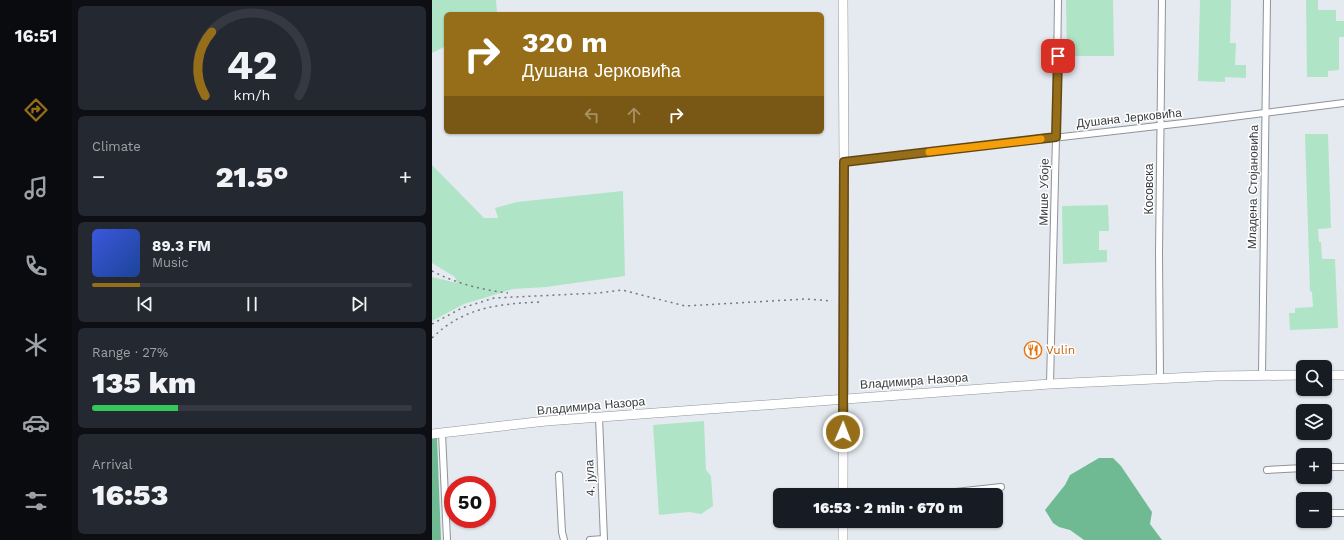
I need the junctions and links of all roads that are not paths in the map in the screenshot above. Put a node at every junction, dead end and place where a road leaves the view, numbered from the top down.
1 (843, 0) edge
2 (1058, 0) edge
3 (1162, 0) edge
4 (1267, 0) edge
5 (1344, 103) edge
6 (1264, 113) junction
7 (1160, 126) junction
8 (1056, 137) junction
9 (844, 162) junction
10 (1262, 374) junction
11 (1296, 375) edge
12 (1332, 375) edge
13 (1344, 375) edge
14 (1160, 378) junction
15 (1050, 384) junction
16 (844, 398) junction
17 (599, 417) junction
18 (442, 433) junction
19 (432, 434) edge
20 (1332, 467) edge
21 (1344, 467) edge
22 (1296, 468) edge
23 (1267, 470) dead end
24 (559, 475) dead end
25 (843, 488) edge
26 (1332, 513) edge
27 (1344, 513) edge
28 (843, 528) edge
29 (447, 540) edge
30 (564, 540) edge
31 (590, 540) edge
32 (604, 540) edge
33 (843, 540) edge

1 - 9 street
2 - 8 street, Мише Убоје
3 - 7 street, Косовска
4 - 6 street, Младена Стојановића
5 - 6 street, Душана Јерковића
6 - 7 street, Душана Јерковића
6 - 10 street, Младена Стојановића
7 - 8 street, Душана Јерковића
7 - 14 street, Косовска
8 - 9 street, Душана Јерковића
8 - 15 street, Мише Убоје
9 - 16 street
10 - 11 street, Владимира Назора
10 - 14 street, Владимира Назора
12 - 13 street
14 - 15 street, Владимира Назора
15 - 16 street, Владимира Назора
16 - 17 street, Владимира Назора
16 - 25 street
17 - 18 street, Владимира Назора
17 - 32 street, 4. јула
18 - 19 street, Владимира Назора
18 - 29 street
20 - 21 street
22 - 23 street
24 - 30 street
26 - 27 street
28 - 33 street
31 - 32 street, 4. јула

